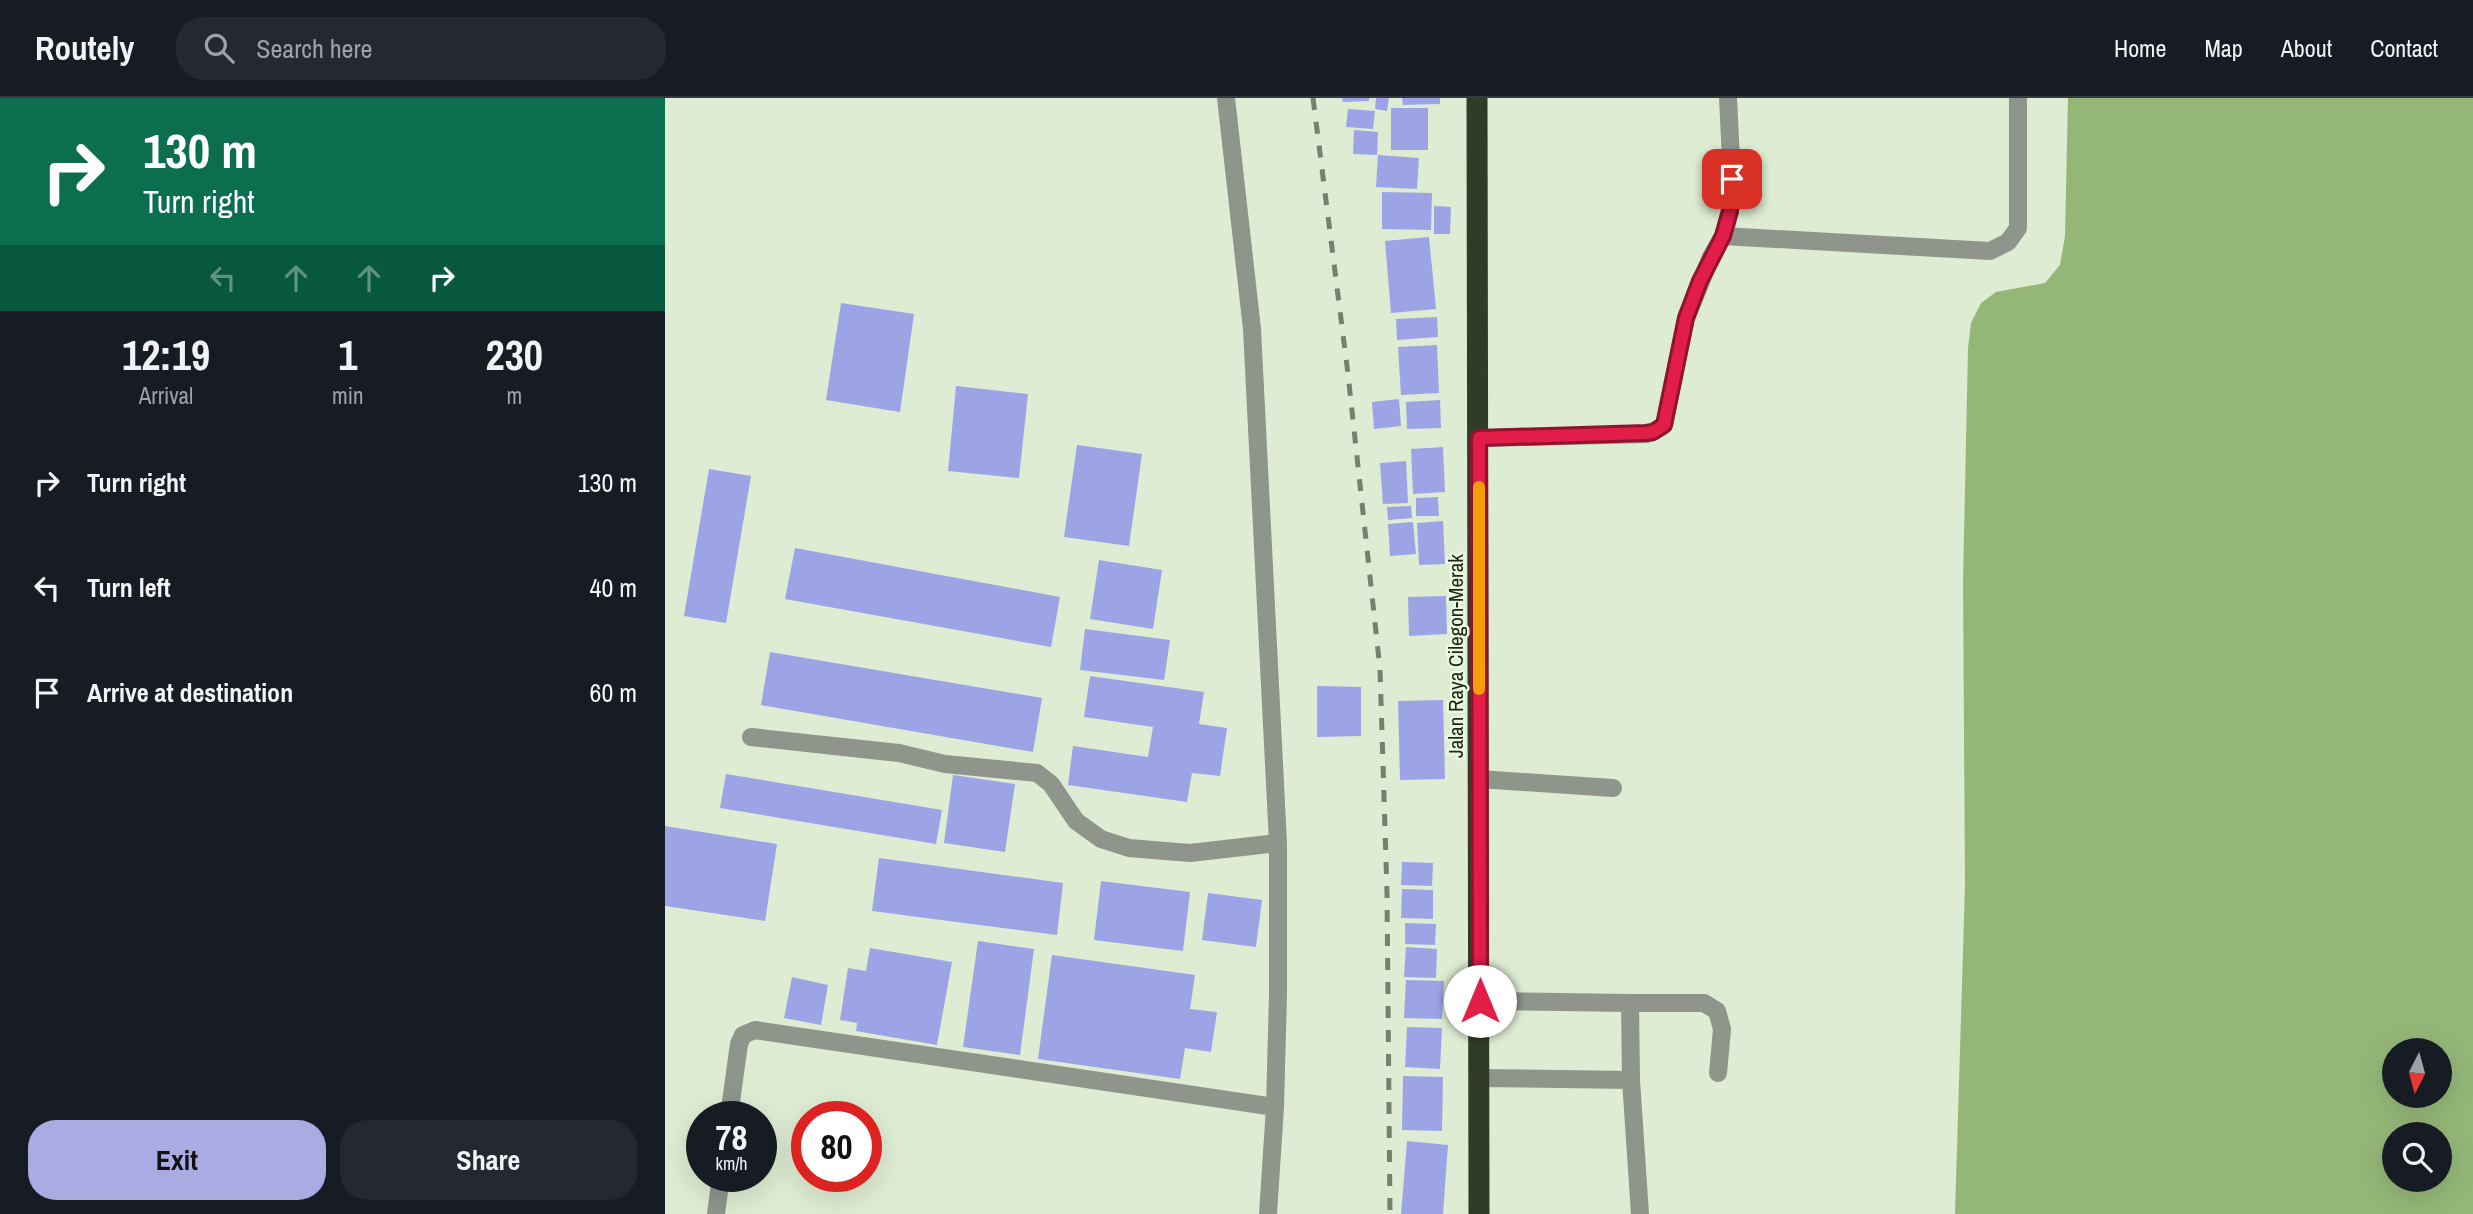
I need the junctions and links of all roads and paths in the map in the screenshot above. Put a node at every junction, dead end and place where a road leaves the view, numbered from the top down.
1 (1226, 98) edge
2 (1477, 98) edge
3 (1728, 98) edge
4 (2018, 98) edge
5 (1723, 236) junction
6 (1479, 438) junction
7 (751, 737) dead end
8 (1479, 779) junction
9 (1613, 788) dead end
10 (1278, 843) junction
11 (1480, 1001) junction
12 (1630, 1003) junction
13 (1718, 1073) dead end
14 (1479, 1078) junction
15 (1631, 1080) junction
16 (731, 1101) edge
17 (1275, 1107) junction
18 (719, 1192) edge
19 (716, 1214) edge
20 (1268, 1214) edge
21 (1479, 1214) edge
22 (1640, 1214) edge

1 - 10 street
2 - 6 highway, Jalan Raya Cilegon-Merak
3 - 5 street
4 - 5 street
5 - 6 street
6 - 8 highway, Jalan Raya Cilegon-Merak
7 - 10 street
8 - 9 street
8 - 11 highway, Jalan Raya Cilegon-Merak
10 - 17 street
11 - 12 street
11 - 14 highway, Jalan Raya Cilegon-Merak
12 - 13 street
12 - 15 street
14 - 15 street
14 - 21 highway, Jalan Raya Cilegon-Merak
15 - 22 street
16 - 17 street
17 - 20 street
18 - 19 street

